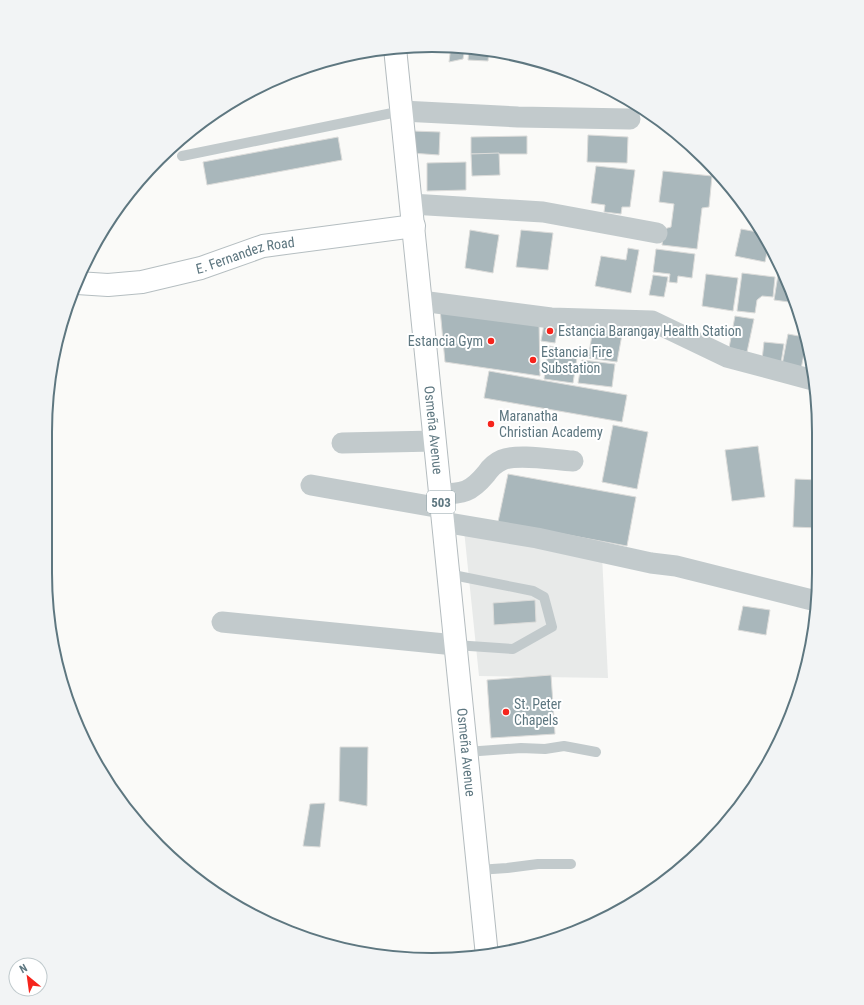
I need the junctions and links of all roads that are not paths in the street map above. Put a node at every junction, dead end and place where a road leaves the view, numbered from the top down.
1 (396, 54) edge
2 (402, 111) junction
3 (630, 119) dead end
4 (182, 156) dead end
5 (411, 204) junction
6 (414, 226) junction
7 (657, 233) dead end
8 (83, 283) edge
9 (421, 301) junction
10 (808, 379) edge
11 (435, 441) junction
12 (342, 443) dead end
13 (573, 461) dead end
14 (311, 485) dead end
15 (441, 508) junction
16 (448, 574) junction
17 (811, 600) edge
18 (222, 622) dead end
19 (455, 645) junction
20 (466, 752) junction
21 (596, 752) dead end
22 (571, 864) dead end
23 (478, 870) junction
24 (486, 949) edge

1 - 2 main road, Osmeña Avenue / 503
2 - 3 street
2 - 4 lane
2 - 5 main road, Osmeña Avenue / 503
5 - 6 main road, Osmeña Avenue / 503
5 - 7 street
6 - 8 main road, E. Fernandez Road
6 - 9 main road, Osmeña Avenue / 503
9 - 10 street
9 - 11 main road, Osmeña Avenue / 503
11 - 12 street
11 - 15 main road, Osmeña Avenue / 503
13 - 15 street
14 - 15 street
15 - 16 main road, Osmeña Avenue / 503
15 - 17 street
16 - 19 main road, Osmeña Avenue / 503
16 - 19 lane
18 - 19 street
19 - 20 main road, Osmeña Avenue / 503
20 - 21 lane
20 - 23 main road, Osmeña Avenue / 503
22 - 23 lane
23 - 24 main road, Osmeña Avenue / 503

